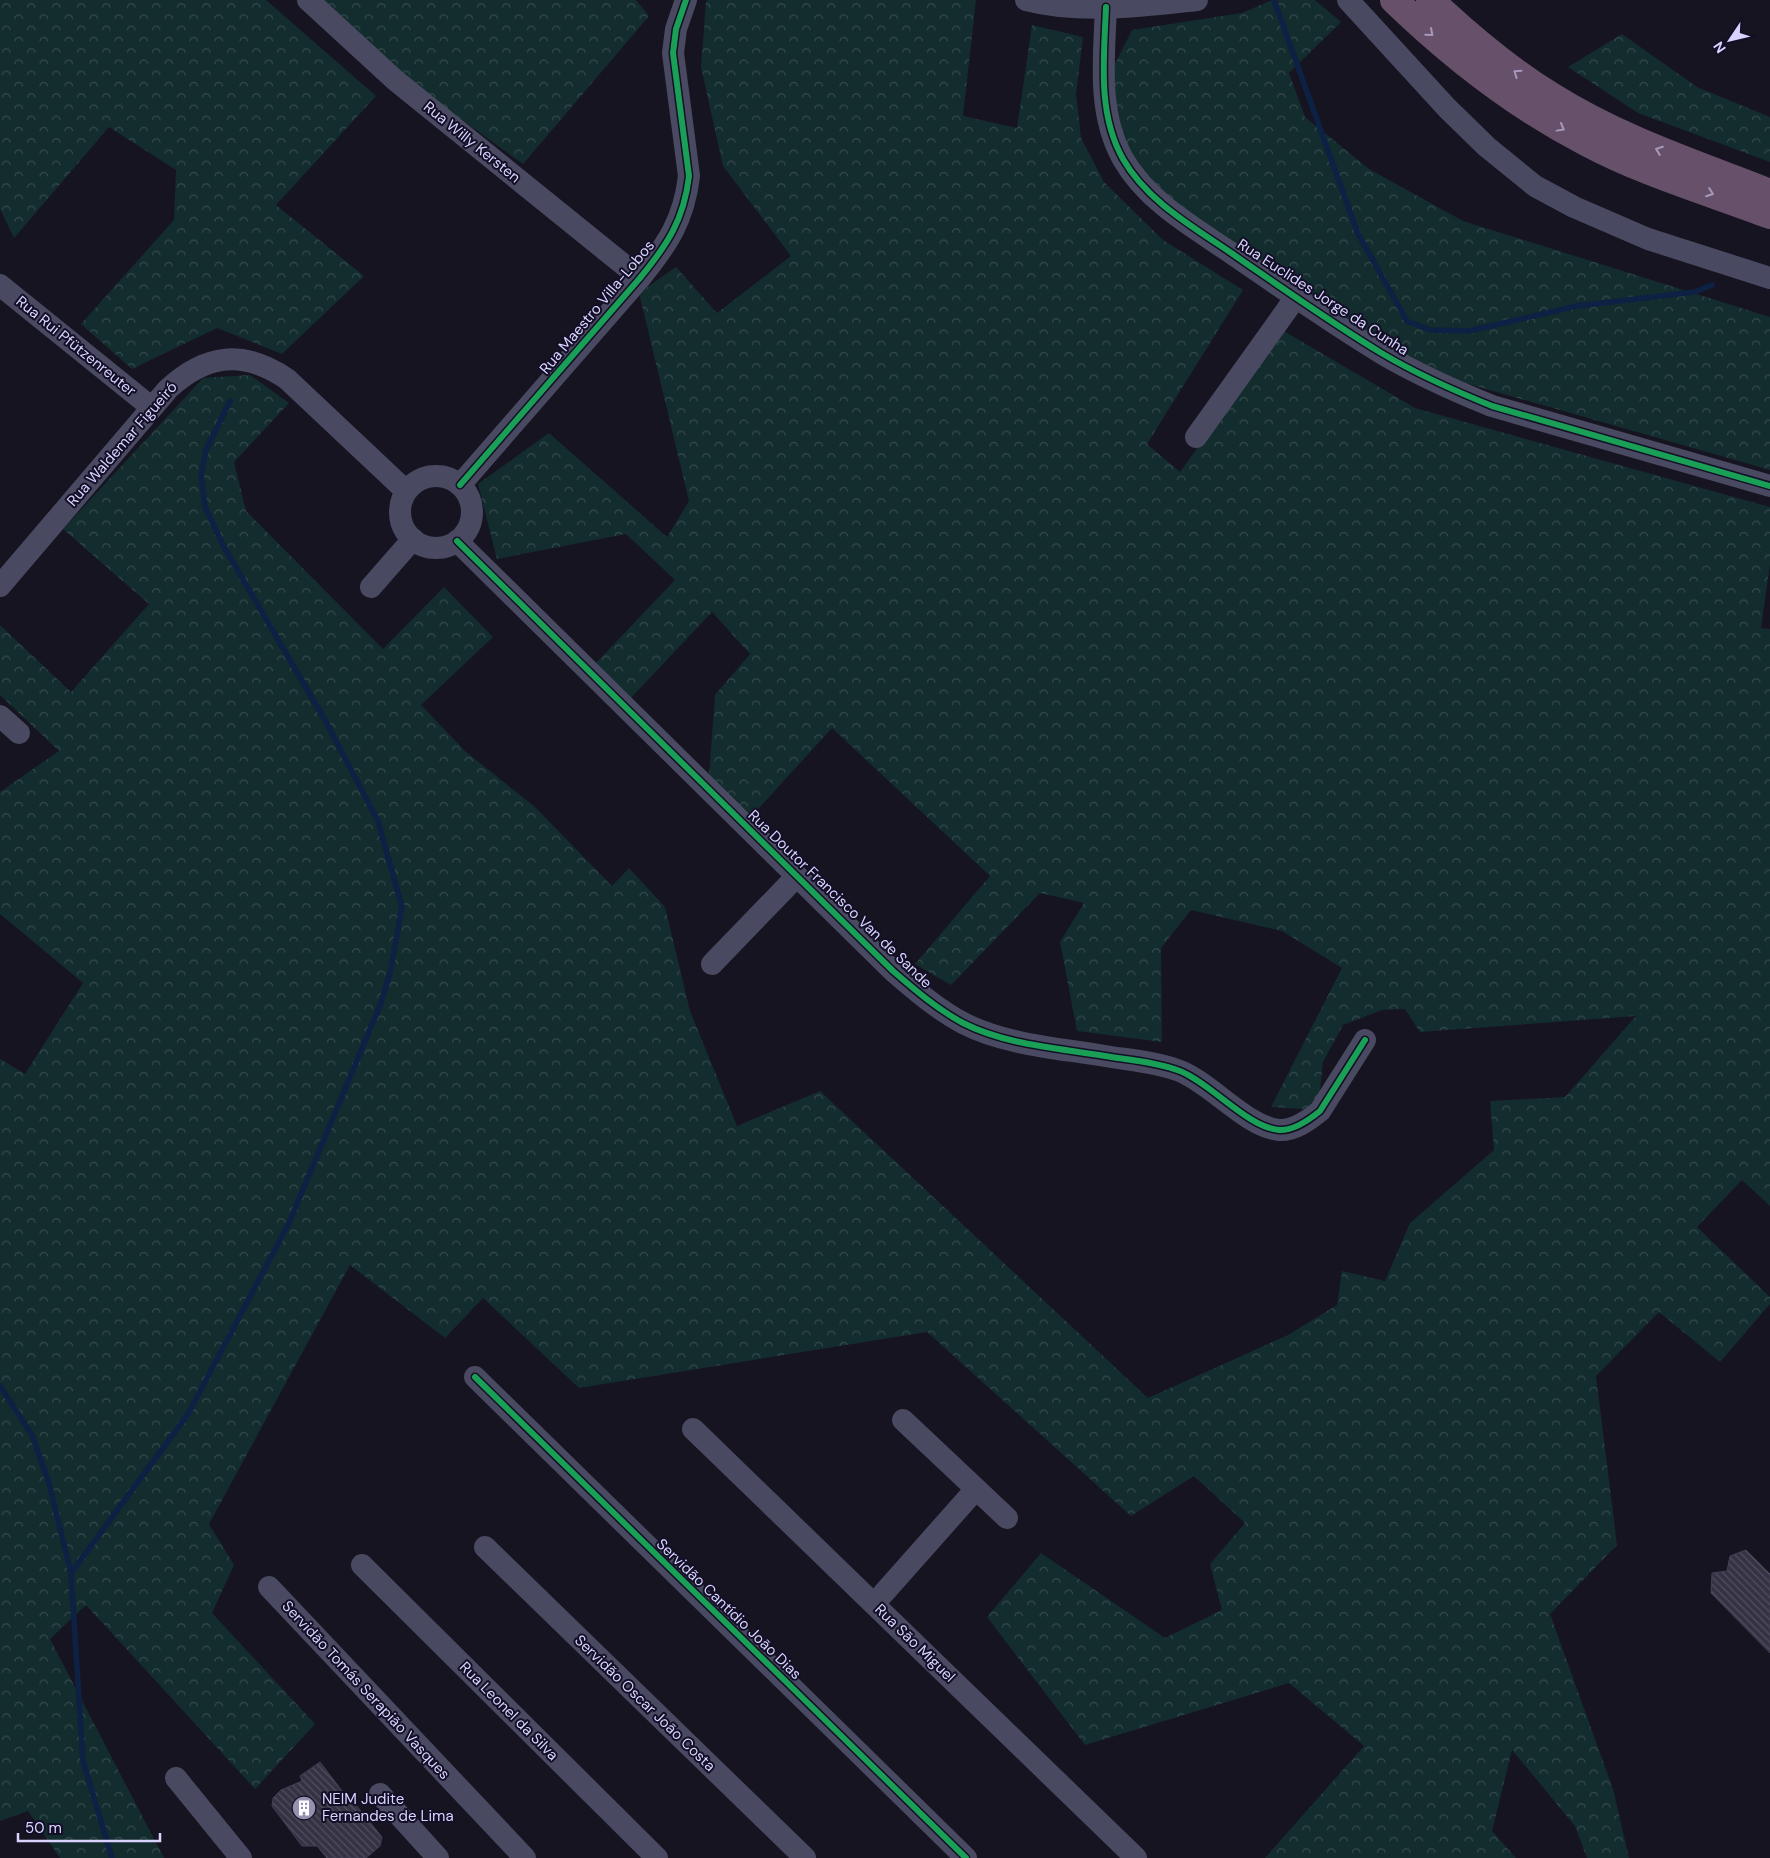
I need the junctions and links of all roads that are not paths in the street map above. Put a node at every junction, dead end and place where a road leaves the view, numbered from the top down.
1 (308, 0) edge
2 (686, 0) edge
3 (1026, 0) edge
4 (1197, 0) edge
5 (1348, 0) edge
6 (1394, 0) edge
7 (1430, 0) edge
8 (1106, 7) junction
9 (1770, 192) edge
10 (1770, 215) edge
11 (640, 278) junction
12 (1770, 278) edge
13 (0, 285) edge
14 (1296, 297) junction
15 (151, 407) junction
16 (1196, 437) dead end
17 (460, 485) junction
18 (1770, 486) edge
19 (406, 491) junction
20 (413, 539) junction
21 (457, 541) junction
22 (0, 586) edge
23 (371, 587) dead end
24 (0, 716) edge
25 (20, 733) dead end
26 (797, 876) junction
27 (712, 964) dead end
28 (1365, 1040) dead end
29 (475, 1377) dead end
30 (903, 1420) dead end
31 (693, 1429) dead end
32 (976, 1489) junction
33 (1007, 1518) dead end
34 (485, 1547) dead end
35 (362, 1564) dead end
36 (269, 1587) dead end
37 (874, 1604) junction
38 (176, 1778) dead end
39 (380, 1794) dead end
40 (241, 1858) edge
41 (438, 1858) edge
42 (525, 1858) edge
43 (657, 1858) edge
44 (806, 1858) edge
45 (966, 1858) edge
46 (1136, 1858) edge

1 - 11 street, Rua Willy Kersten
2 - 11 street, Rua Maestro Villa-Lobos
3 - 8 street
4 - 8 street
5 - 12 street
6 -> 10 highway
9 -> 7 highway
8 - 14 street, Rua Euclides Jorge da Cunha
11 - 17 street, Rua Maestro Villa-Lobos
13 - 15 street, Rua Rui Pfützenreuter
14 - 16 street
14 - 18 street, Rua Euclides Jorge da Cunha
15 - 19 street, Rua Waldemar Figueiró
15 - 22 street, Rua Waldemar Figueiró
17 - 19 street
17 - 21 street
19 - 20 street
20 - 21 street
20 - 23 street
21 - 26 street, Rua Doutor Francisco Van de Sande
24 - 25 street
26 - 27 street
26 - 28 street, Rua Doutor Francisco Van de Sande
29 - 45 street, Servidão Cantídio João Dias
30 - 32 street
31 - 37 street, Rua São Miguel
32 - 33 street
32 - 37 street
34 - 44 street, Servidão Oscar João Costa
35 - 43 street, Rua Leonel da Silva
36 - 42 street, Servidão Tomás Serapião Vasques
37 - 46 street, Rua São Miguel
38 - 40 street
39 - 41 street

